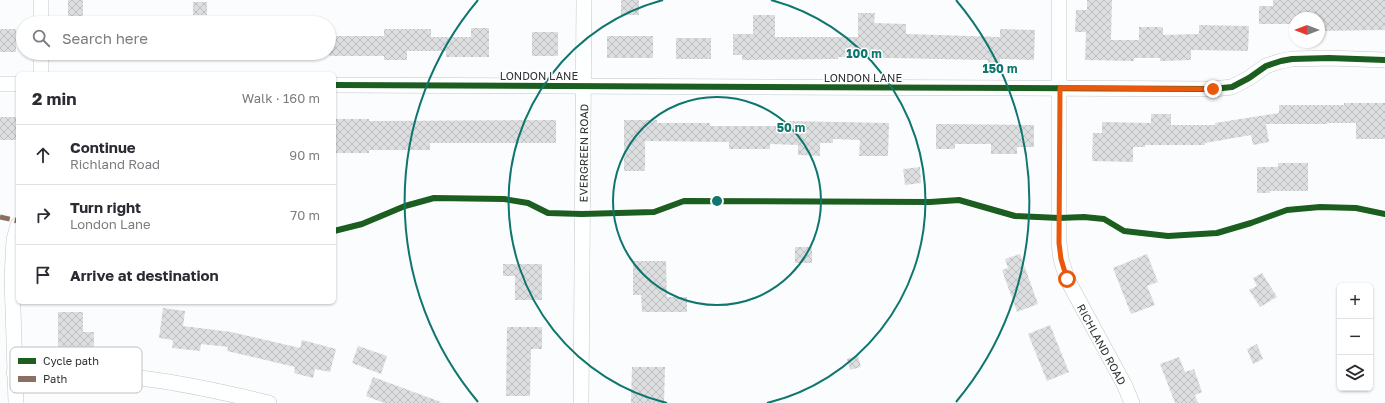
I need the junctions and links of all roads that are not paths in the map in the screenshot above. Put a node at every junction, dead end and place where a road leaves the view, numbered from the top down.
1 (41, 0) edge
2 (584, 0) edge
3 (1059, 0) edge
4 (41, 16) edge
5 (41, 60) edge
6 (1385, 60) edge
7 (41, 72) edge
8 (0, 84) edge
9 (16, 84) edge
10 (336, 85) edge
11 (583, 85) junction
12 (1060, 88) junction
13 (16, 232) edge
14 (13, 347) edge
15 (142, 378) edge
16 (15, 393) edge
17 (16, 403) edge
18 (269, 403) edge
19 (580, 403) edge
20 (1132, 403) edge

1 - 4 street
2 - 11 street, EVERGREEN ROAD
3 - 12 street, RICHLAND ROAD
5 - 7 street
6 - 12 street, LONDON LANE
8 - 9 street
10 - 11 street, LONDON LANE
11 - 12 street, LONDON LANE
11 - 19 street, EVERGREEN ROAD
12 - 20 street, RICHLAND ROAD
13 - 14 street
15 - 18 street
16 - 17 street

